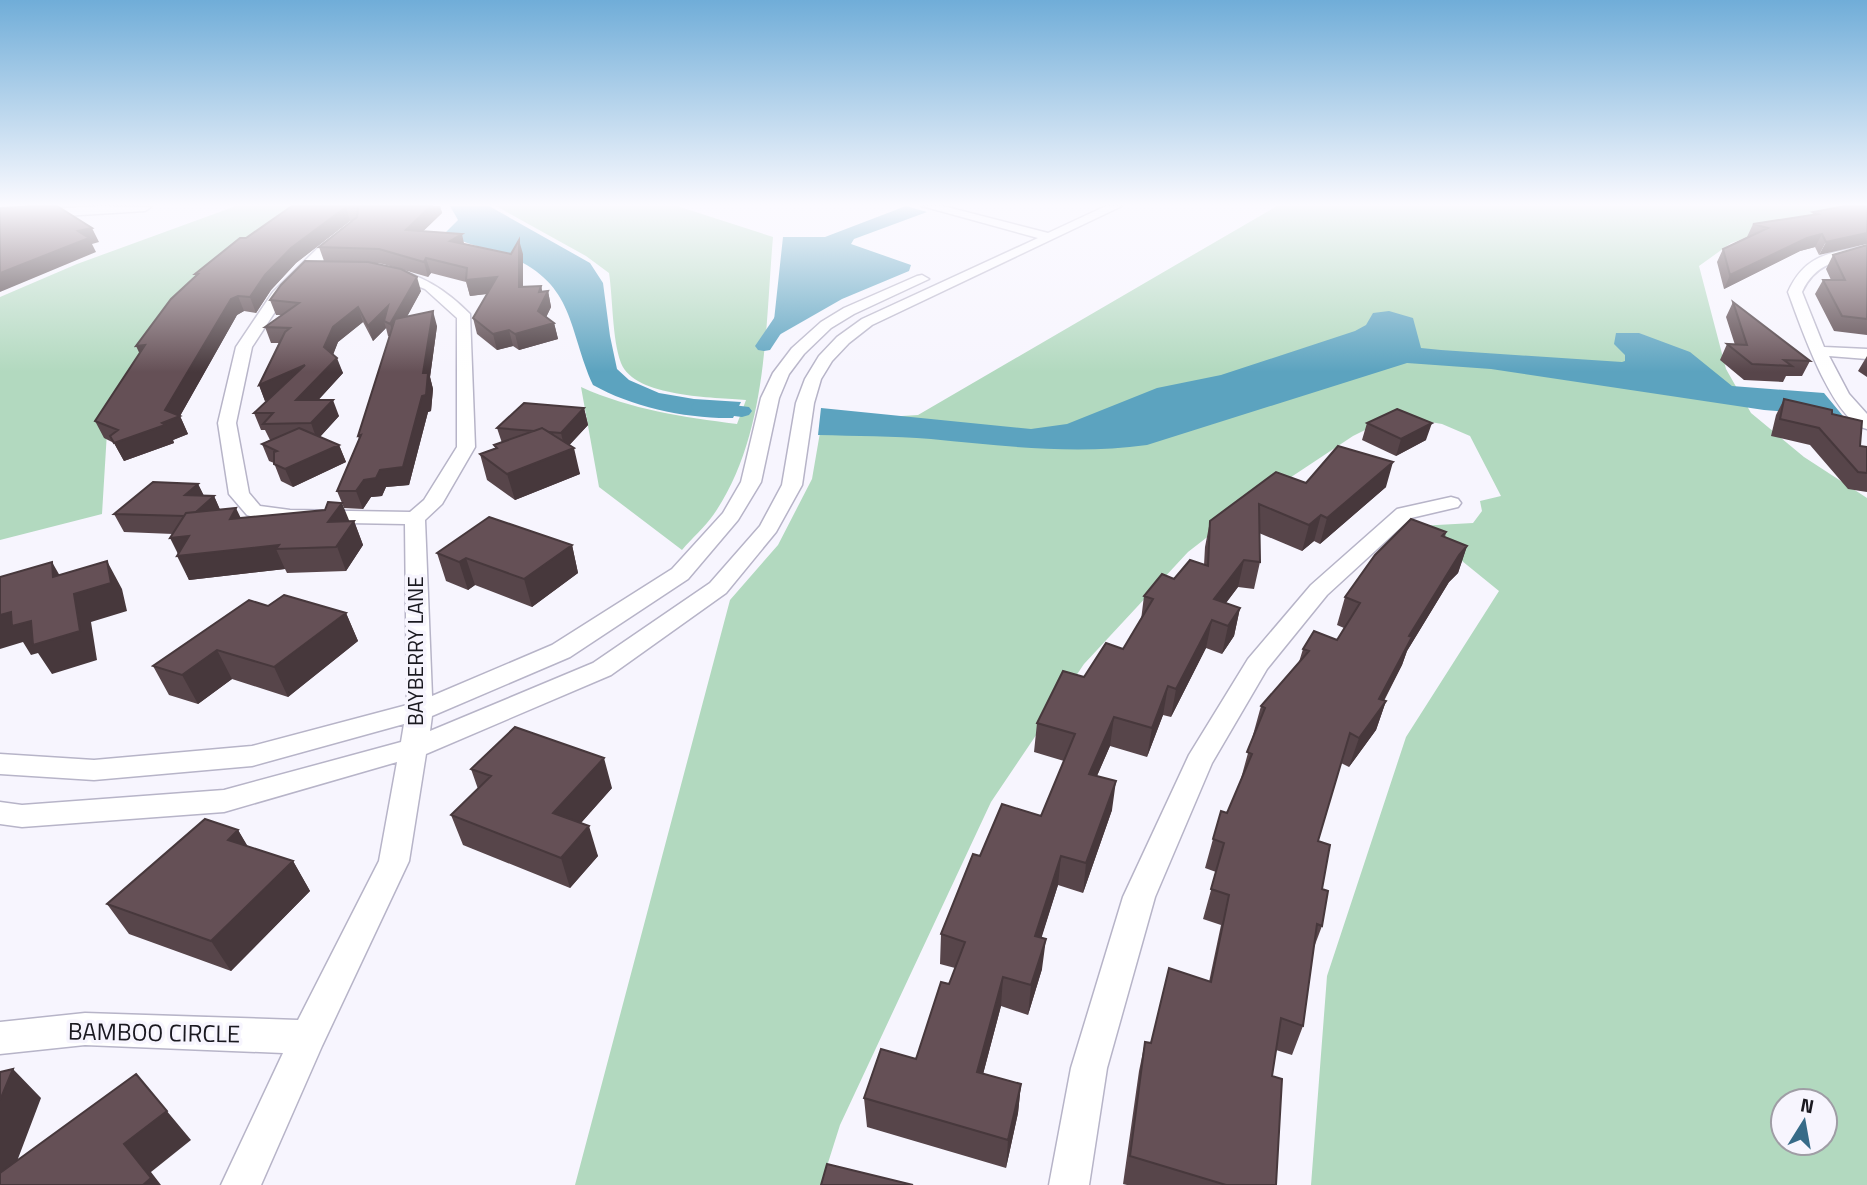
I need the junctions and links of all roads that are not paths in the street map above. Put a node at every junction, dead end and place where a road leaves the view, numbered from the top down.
1 (311, 261) edge
2 (962, 261) edge
3 (998, 261) edge
4 (1821, 261) edge
5 (1844, 261) edge
6 (1855, 265) edge
7 (303, 268) junction
8 (342, 269) edge
9 (369, 270) edge
10 (1819, 351) junction
11 (1867, 354) edge
12 (1867, 424) edge
13 (1451, 503) dead end
14 (415, 518) junction
15 (420, 711) junction
16 (414, 748) junction
17 (0, 764) edge
18 (0, 813) edge
19 (308, 1037) junction
20 (0, 1038) edge
21 (241, 1185) edge
22 (1069, 1185) edge

1 - 7 street
2 - 15 street
3 - 16 street
4 - 10 street
5 - 6 street
7 - 8 street
7 - 14 street
9 - 14 street
10 - 11 street
10 - 12 street
13 - 22 street
14 - 15 street, BAYBERRY LANE
15 - 16 street, BAYBERRY LANE
15 - 17 street
16 - 18 street
16 - 19 street, BAYBERRY LANE
19 - 20 street, BAMBOO CIRCLE
19 - 21 street, BAYBERRY LANE

